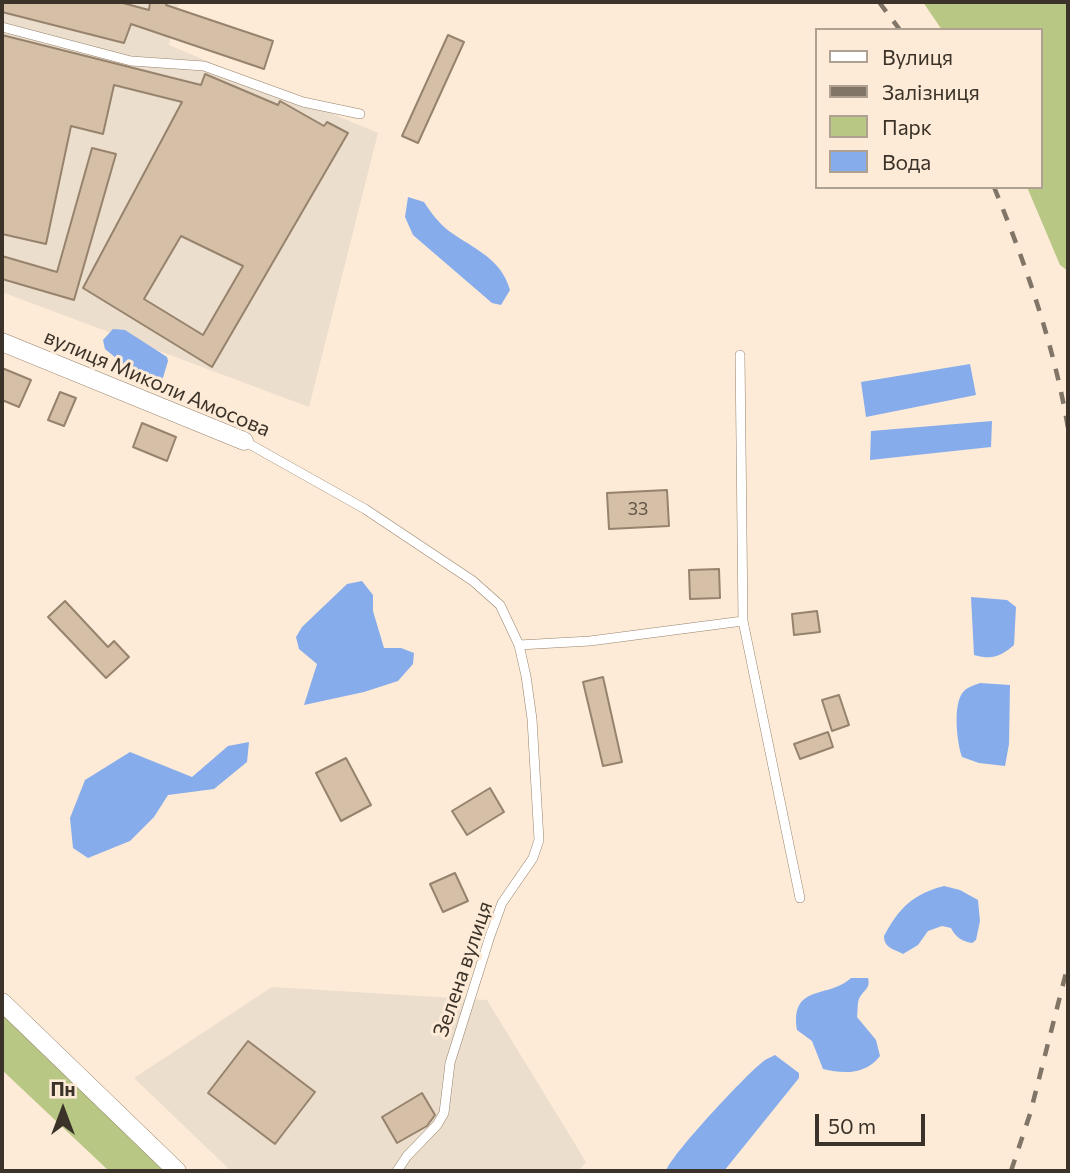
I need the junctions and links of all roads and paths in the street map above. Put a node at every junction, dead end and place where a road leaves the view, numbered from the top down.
1 (2, 27) edge
2 (360, 114) dead end
3 (2, 342) edge
4 (740, 355) dead end
5 (244, 441) joint
6 (743, 621) junction
7 (519, 645) junction
8 (800, 898) dead end
9 (2, 1002) edge
10 (177, 1171) edge
11 (397, 1171) edge

1 - 2 lane
3 - 5 street, вулиця Миколи Амосова
4 - 6 lane
5 - 7 lane, вулиця Миколи Амосова
6 - 7 lane
6 - 8 lane
7 - 11 lane, Зелена вулиця
9 - 10 street

